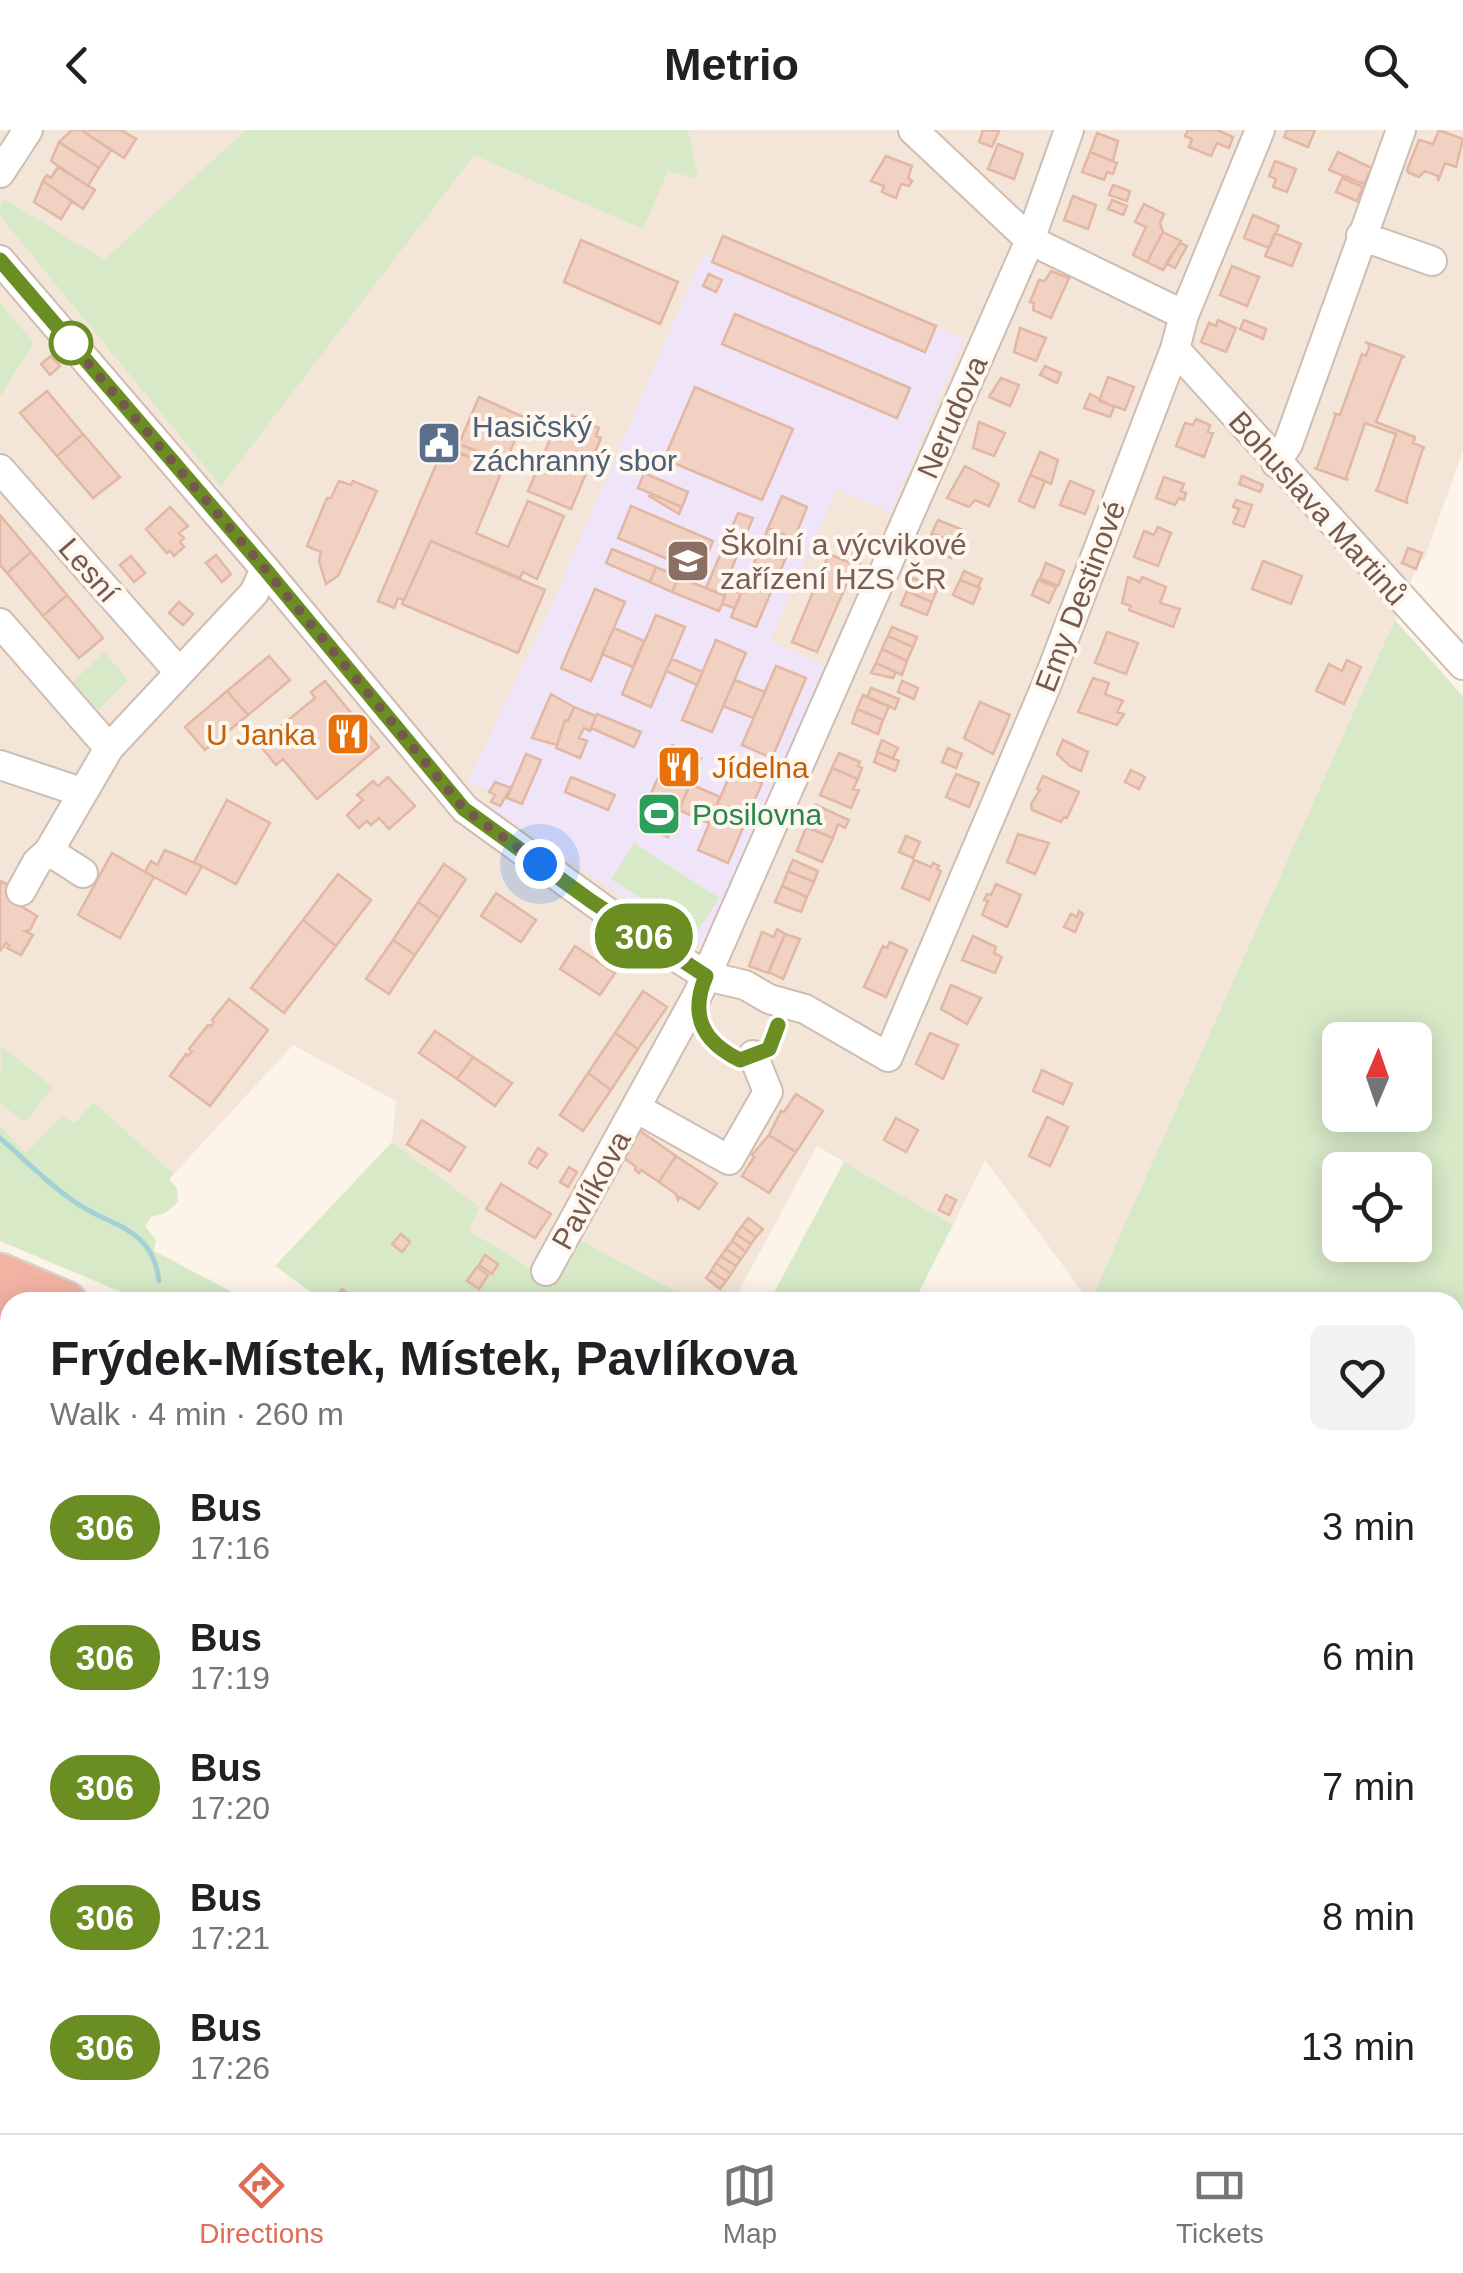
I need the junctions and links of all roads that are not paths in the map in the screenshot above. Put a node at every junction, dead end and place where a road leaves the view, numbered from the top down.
1 (28, 130) edge
2 (913, 130) edge
3 (1069, 130) edge
4 (1260, 130) edge
5 (1401, 130) edge
6 (0, 173) edge
7 (1361, 236) junction
8 (1030, 240) junction
9 (0, 260) edge
10 (1432, 261) dead end
11 (1184, 315) junction
12 (1175, 349) junction
13 (1276, 462) junction
14 (0, 468) edge
15 (265, 569) junction
16 (0, 623) edge
17 (1463, 665) edge
18 (178, 672) junction
19 (0, 742) edge
20 (109, 748) junction
21 (13, 768) edge
22 (81, 792) junction
23 (48, 851) junction
24 (84, 872) dead end
25 (21, 891) dead end
26 (706, 976) junction
27 (753, 1055) dead end
28 (636, 1108) junction
29 (546, 1272) dead end
30 (0, 1274) edge
31 (42, 1292) edge

1 - 6 street
2 - 8 street
3 - 8 street, Nerudova
4 - 11 street, Emy Destinové
5 - 7 street
7 - 10 street
7 - 13 street
8 - 11 street
8 - 26 street, Nerudova
9 - 15 street
11 - 12 street, Emy Destinové
12 - 13 street, Bohuslava Martinů
12 - 26 street, Emy Destinové
13 - 17 street, Bohuslava Martinů
14 - 18 street, Lesní
15 - 18 street
15 - 26 street
16 - 20 street
18 - 20 street
19 - 21 street
20 - 22 street
21 - 22 street
22 - 23 street
23 - 24 street
23 - 25 street
26 - 28 street, Pavlíkova
27 - 28 street, Pavlíkova
28 - 29 street, Pavlíkova
30 - 31 highway

